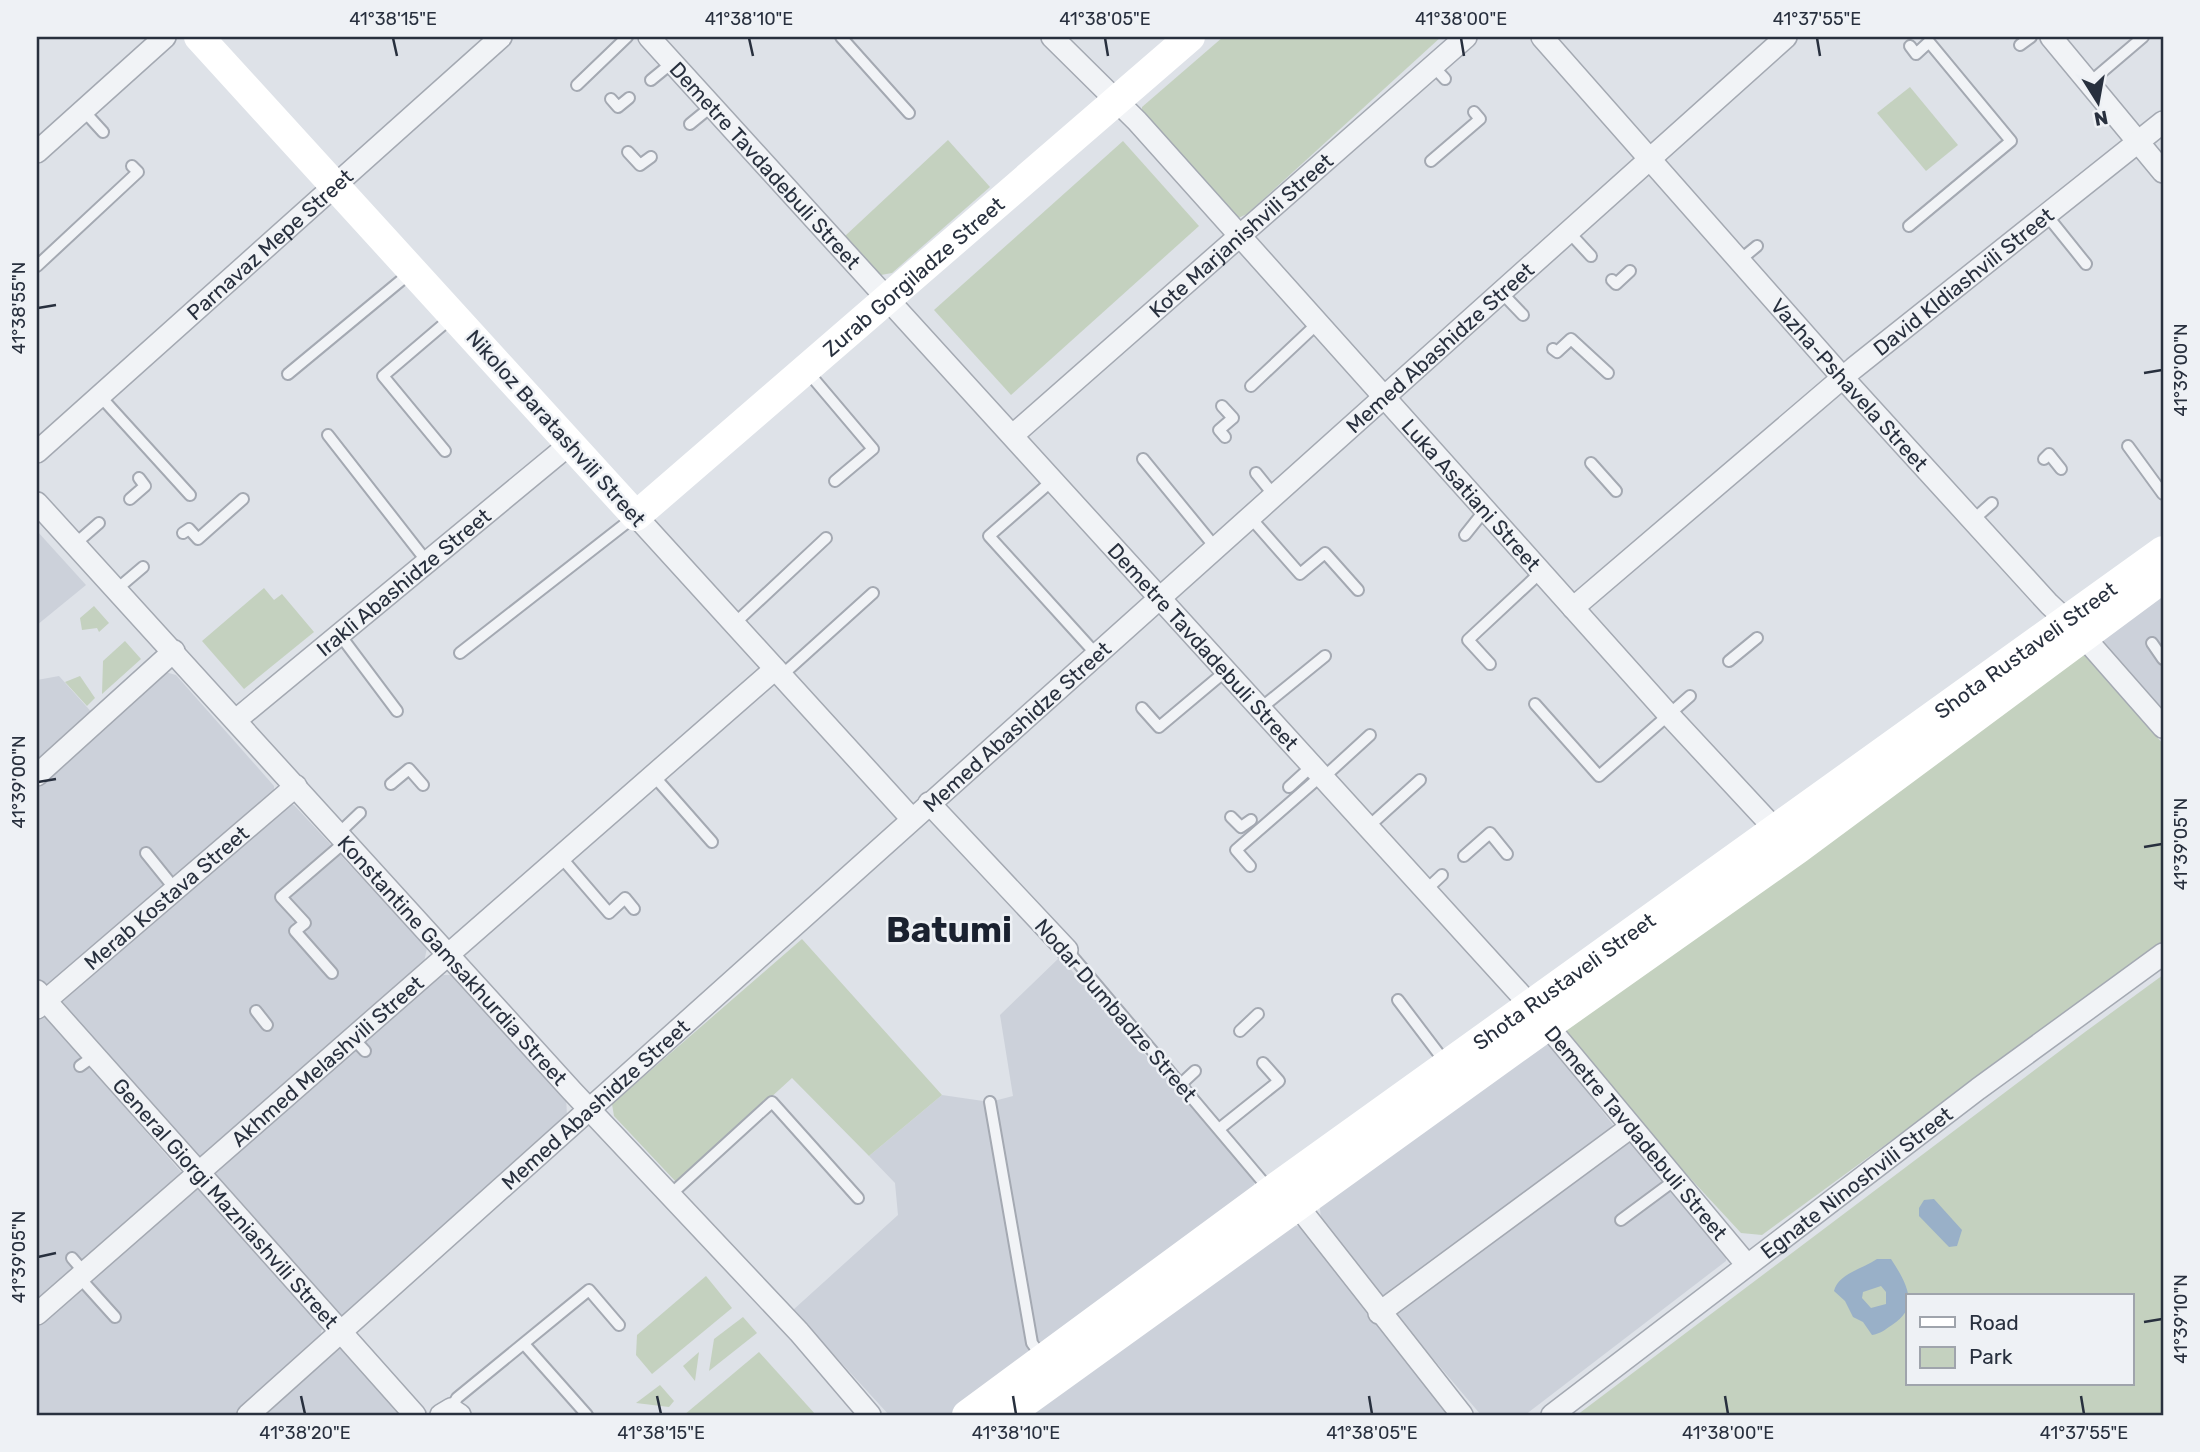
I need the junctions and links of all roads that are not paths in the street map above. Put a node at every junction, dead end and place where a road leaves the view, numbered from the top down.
1 (165, 37) edge
2 (199, 37) edge
3 (501, 37) edge
4 (627, 37) edge
5 (649, 37) edge
6 (841, 37) edge
7 (1052, 37) edge
8 (1190, 37) edge
9 (1466, 37) edge
10 (1542, 37) edge
11 (1786, 37) edge
12 (2031, 37) edge
13 (2051, 37) edge
14 (2143, 37) edge
15 (2020, 45) dead end
16 (1910, 46) dead end
17 (673, 62) junction
18 (651, 80) dead end
19 (2089, 83) junction
20 (577, 85) dead end
21 (629, 98) dead end
22 (611, 99) dead end
23 (1115, 101) junction
24 (712, 106) junction
25 (83, 110) junction
26 (909, 113) dead end
27 (1474, 113) dead end
28 (2163, 121) edge
29 (690, 124) dead end
30 (103, 132) dead end
31 (2136, 140) junction
32 (37, 152) edge
33 (628, 152) dead end
34 (1650, 156) junction
35 (650, 157) dead end
36 (1431, 161) dead end
37 (132, 166) dead end
38 (2163, 172) edge
39 (333, 184) junction
40 (2045, 213) junction
41 (1909, 226) dead end
42 (1567, 230) junction
43 (1240, 237) junction
44 (1757, 246) dead end
45 (1591, 256) dead end
46 (1740, 260) junction
47 (2086, 264) dead end
48 (37, 266) edge
49 (412, 271) junction
50 (1630, 271) dead end
51 (1612, 280) dead end
52 (1500, 290) junction
53 (888, 298) junction
54 (1523, 315) dead end
55 (453, 316) junction
56 (1318, 323) junction
57 (1553, 349) dead end
58 (806, 369) junction
59 (1608, 373) dead end
60 (288, 374) dead end
61 (1843, 378) junction
62 (1251, 386) dead end
63 (100, 396) junction
64 (1383, 396) junction
65 (1222, 406) dead end
66 (328, 435) dead end
67 (1013, 435) junction
68 (1225, 437) dead end
69 (570, 444) junction
70 (2128, 446) dead end
71 (445, 450) dead end
72 (37, 452) edge
73 (1143, 459) dead end
74 (2043, 459) dead end
75 (1591, 463) dead end
76 (2062, 469) dead end
77 (1256, 473) dead end
78 (139, 478) dead end
79 (1054, 479) junction
80 (835, 481) dead end
81 (1616, 491) dead end
82 (1273, 494) junction
83 (2163, 494) edge
84 (190, 495) dead end
85 (130, 499) dead end
86 (243, 499) dead end
87 (37, 503) edge
88 (1992, 503) dead end
89 (1485, 510) junction
90 (636, 516) junction
91 (1249, 516) junction
92 (1973, 520) junction
93 (99, 523) dead end
94 (183, 533) dead end
95 (1465, 536) dead end
96 (826, 538) dead end
97 (75, 544) junction
98 (1215, 547) junction
99 (2163, 551) edge
100 (428, 563) junction
101 (143, 567) dead end
102 (1541, 572) junction
103 (2163, 578) edge
104 (117, 589) junction
105 (1358, 590) dead end
106 (873, 593) dead end
107 (1160, 596) junction
108 (1573, 608) junction
109 (734, 624) junction
110 (2075, 628) junction
111 (340, 635) junction
112 (1756, 638) dead end
113 (2152, 643) dead end
114 (174, 651) junction
115 (460, 653) dead end
116 (1096, 654) junction
117 (1325, 656) dead end
118 (2163, 659) edge
119 (1729, 661) dead end
120 (1490, 664) dead end
121 (1227, 670) junction
122 (778, 672) junction
123 (1690, 696) dead end
124 (1535, 704) dead end
125 (1143, 708) dead end
126 (1261, 708) junction
127 (397, 711) dead end
128 (1668, 715) junction
129 (236, 720) junction
130 (2163, 727) edge
131 (1370, 735) dead end
132 (1320, 772) junction
133 (37, 775) edge
134 (653, 775) junction
135 (1420, 780) dead end
136 (391, 784) dead end
137 (423, 785) dead end
138 (296, 786) junction
139 (1289, 787) dead end
140 (929, 803) junction
141 (360, 813) dead end
142 (1231, 817) dead end
143 (912, 820) junction
144 (1251, 820) dead end
145 (1368, 827) junction
146 (1776, 830) junction
147 (343, 837) junction
148 (712, 842) dead end
149 (146, 853) dead end
150 (1507, 854) dead end
151 (560, 856) junction
152 (1464, 856) dead end
153 (1250, 866) dead end
154 (1442, 875) dead end
155 (175, 889) junction
156 (1426, 890) junction
157 (634, 909) dead end
158 (1067, 950) joint
159 (447, 953) junction
160 (2163, 954) edge
161 (332, 973) dead end
162 (40, 999) edge
163 (1399, 1005) dead end
164 (256, 1011) dead end
165 (1258, 1014) dead end
166 (1538, 1015) junction
167 (267, 1025) dead end
168 (1240, 1031) dead end
169 (1263, 1063) dead end
170 (1446, 1065) junction
171 (1195, 1071) dead end
172 (1181, 1084) junction
173 (990, 1102) dead end
174 (588, 1108) junction
175 (1631, 1127) junction
176 (1219, 1129) junction
177 (198, 1173) junction
178 (1675, 1180) junction
179 (1271, 1191) junction
180 (670, 1195) junction
181 (858, 1198) dead end
182 (1297, 1205) junction
183 (1621, 1220) dead end
184 (1747, 1265) junction
185 (79, 1269) junction
186 (37, 1312) edge
187 (1379, 1313) junction
188 (115, 1317) dead end
189 (619, 1325) dead end
190 (339, 1332) junction
191 (524, 1344) junction
192 (1043, 1359) junction
193 (451, 1413) edge
194 (248, 1415) edge
195 (415, 1415) edge
196 (587, 1415) edge
197 (870, 1415) edge
198 (967, 1415) edge
199 (1007, 1415) edge
200 (1462, 1415) edge
201 (1552, 1415) edge

1 - 25 street
2 - 39 main road, Nikoloz Baratashvili Street
3 - 39 street, Parnavaz Mepe Street
4 - 20 lane
5 - 17 street, Demetre Tavdadebuli Street
6 - 26 lane
7 - 23 street, Luka Asatiani Street
8 - 23 main road, Zurab Gorgiladze Street
9 - 43 street, Kote Marjanishvili Street
10 - 34 street, Vazha-Pshavela Street
11 - 34 street, Memed Abashidze Street
12 - 15 lane
13 - 19 street
14 - 19 lane
16 - 41 lane
17 - 18 lane
17 - 24 street, Demetre Tavdadebuli Street
19 - 31 street
21 - 22 lane
23 - 43 street, Luka Asatiani Street
23 - 53 main road, Zurab Gorgiladze Street
24 - 29 lane
24 - 53 street, Demetre Tavdadebuli Street
25 - 30 lane
25 - 32 street
27 - 36 lane
28 - 31 street, David Kldiashvili Street
31 - 38 street
31 - 40 street, David Kldiashvili Street
33 - 35 lane
34 - 42 street, Memed Abashidze Street
34 - 46 street, Vazha-Pshavela Street
37 - 48 lane
39 - 49 main road, Nikoloz Baratashvili Street
39 - 63 street, Parnavaz Mepe Street
40 - 47 lane
40 - 61 street, David Kldiashvili Street
42 - 45 lane
42 - 52 street, Memed Abashidze Street
43 - 56 street, Luka Asatiani Street
43 - 67 street, Kote Marjanishvili Street
44 - 46 lane
46 - 61 street, Vazha-Pshavela Street
49 - 55 main road, Nikoloz Baratashvili Street
49 - 60 lane
50 - 51 lane
52 - 54 lane
52 - 64 street, Memed Abashidze Street
53 - 58 main road, Zurab Gorgiladze Street
53 - 67 street, Demetre Tavdadebuli Street
55 - 69 main road, Nikoloz Baratashvili Street
55 - 71 lane
56 - 62 lane
56 - 64 street, Luka Asatiani Street
57 - 59 lane
58 - 80 lane
58 - 90 main road, Zurab Gorgiladze Street
61 - 92 street, Vazha-Pshavela Street
61 - 108 street, David Kldiashvili Street
63 - 72 street, Parnavaz Mepe Street
63 - 84 lane
64 - 82 street, Memed Abashidze Street
64 - 89 street, Luka Asatiani Street
65 - 68 lane
66 - 100 lane
67 - 79 street, Demetre Tavdadebuli Street
69 - 90 main road, Nikoloz Baratashvili Street
69 - 100 street, Irakli Abashidze Street
70 - 83 lane
73 - 98 lane
74 - 76 lane
75 - 81 lane
77 - 82 lane
78 - 85 lane
79 - 107 street, Demetre Tavdadebuli Street
79 - 116 lane
82 - 91 street, Memed Abashidze Street
86 - 94 lane
87 - 97 street, Konstantine Gamsakhurdia Street
88 - 92 lane
89 - 95 lane
89 - 102 street, Luka Asatiani Street
90 - 109 street, Nikoloz Baratashvili Street
90 - 115 lane
91 - 98 street, Memed Abashidze Street
91 - 105 lane
92 - 110 street, Vazha-Pshavela Street
93 - 97 lane
96 - 109 lane
97 - 104 street, Konstantine Gamsakhurdia Street
98 - 107 street, Memed Abashidze Street
99 - 110 main road, Shota Rustaveli Street
100 - 111 street, Irakli Abashidze Street
101 - 104 lane
102 - 108 street, Luka Asatiani Street
102 - 120 lane
103 - 110 main road, Shota Rustaveli Street
104 - 114 street, Konstantine Gamsakhurdia Street
106 - 122 lane
107 - 116 street, Memed Abashidze Street
107 - 121 street, Demetre Tavdadebuli Street
108 - 128 street, Luka Asatiani Street
109 - 122 street, Nikoloz Baratashvili Street
110 - 130 street, Vazha-Pshavela Street
110 - 146 main road, Shota Rustaveli Street
110 - 166 main road, Shota Rustaveli Street
111 - 127 lane
111 - 129 street, Irakli Abashidze Street
112 - 119 lane
113 - 118 lane
114 - 129 street, Konstantine Gamsakhurdia Street
114 - 133 street
116 - 140 street, Memed Abashidze Street
117 - 126 lane
121 - 125 lane
121 - 126 street, Demetre Tavdadebuli Street
122 - 134 street, Akhmed Melashvili Street
122 - 143 street, Nikoloz Baratashvili Street
123 - 128 lane
124 - 128 lane
126 - 132 street, Demetre Tavdadebuli Street
128 - 146 street, Luka Asatiani Street
129 - 138 street, Konstantine Gamsakhurdia Street
131 - 132 lane
132 - 139 lane
132 - 145 street, Demetre Tavdadebuli Street
132 - 153 lane
134 - 148 lane
134 - 151 street, Akhmed Melashvili Street
135 - 145 lane
136 - 137 lane
138 - 147 street, Konstantine Gamsakhurdia Street
138 - 155 street, Merab Kostava Street
140 - 143 street, Memed Abashidze Street
140 - 158 street, Nodar Dumbadze Street
141 - 147 lane
142 - 144 lane
143 - 174 street, Memed Abashidze Street
145 - 156 street, Demetre Tavdadebuli Street
146 - 166 main road, Shota Rustaveli Street
147 - 159 street, Konstantine Gamsakhurdia Street
147 - 161 lane
149 - 155 lane
150 - 152 lane
151 - 157 lane
151 - 159 street, Akhmed Melashvili Street
154 - 156 lane
155 - 162 street, Merab Kostava Street
156 - 166 street, Demetre Tavdadebuli Street
158 - 172 lane, Nodar Dumbadze Street
159 - 174 street, Konstantine Gamsakhurdia Street
159 - 177 street, Akhmed Melashvili Street
160 - 184 street, Egnate Ninoshvili Street
162 - 177 street, General Giorgi Mazniashvili Street
163 - 170 lane
164 - 167 lane
165 - 168 lane
166 - 170 main road, Shota Rustaveli Street
166 - 175 street, Demetre Tavdadebuli Street
166 - 182 main road, Shota Rustaveli Street
169 - 176 lane
170 - 179 main road, Shota Rustaveli Street
171 - 172 lane
172 - 176 lane, Nodar Dumbadze Street
173 - 192 lane
174 - 180 street, Konstantine Gamsakhurdia Street
174 - 190 street, Memed Abashidze Street
175 - 178 street, Demetre Tavdadebuli Street
175 - 187 street
176 - 179 lane, Nodar Dumbadze Street
177 - 185 street, Akhmed Melashvili Street
177 - 190 street, General Giorgi Mazniashvili Street
178 - 183 lane
178 - 184 street, Demetre Tavdadebuli Street
179 - 192 main road, Shota Rustaveli Street
180 - 181 lane
180 - 197 street, Konstantine Gamsakhurdia Street
182 - 187 street
182 - 199 main road, Shota Rustaveli Street
184 - 201 street, Egnate Ninoshvili Street
185 - 186 street, Akhmed Melashvili Street
185 - 188 lane
187 - 200 street
189 - 191 lane
190 - 194 street, Memed Abashidze Street
190 - 195 street, General Giorgi Mazniashvili Street
191 - 193 lane
191 - 196 lane
192 - 198 main road, Shota Rustaveli Street

